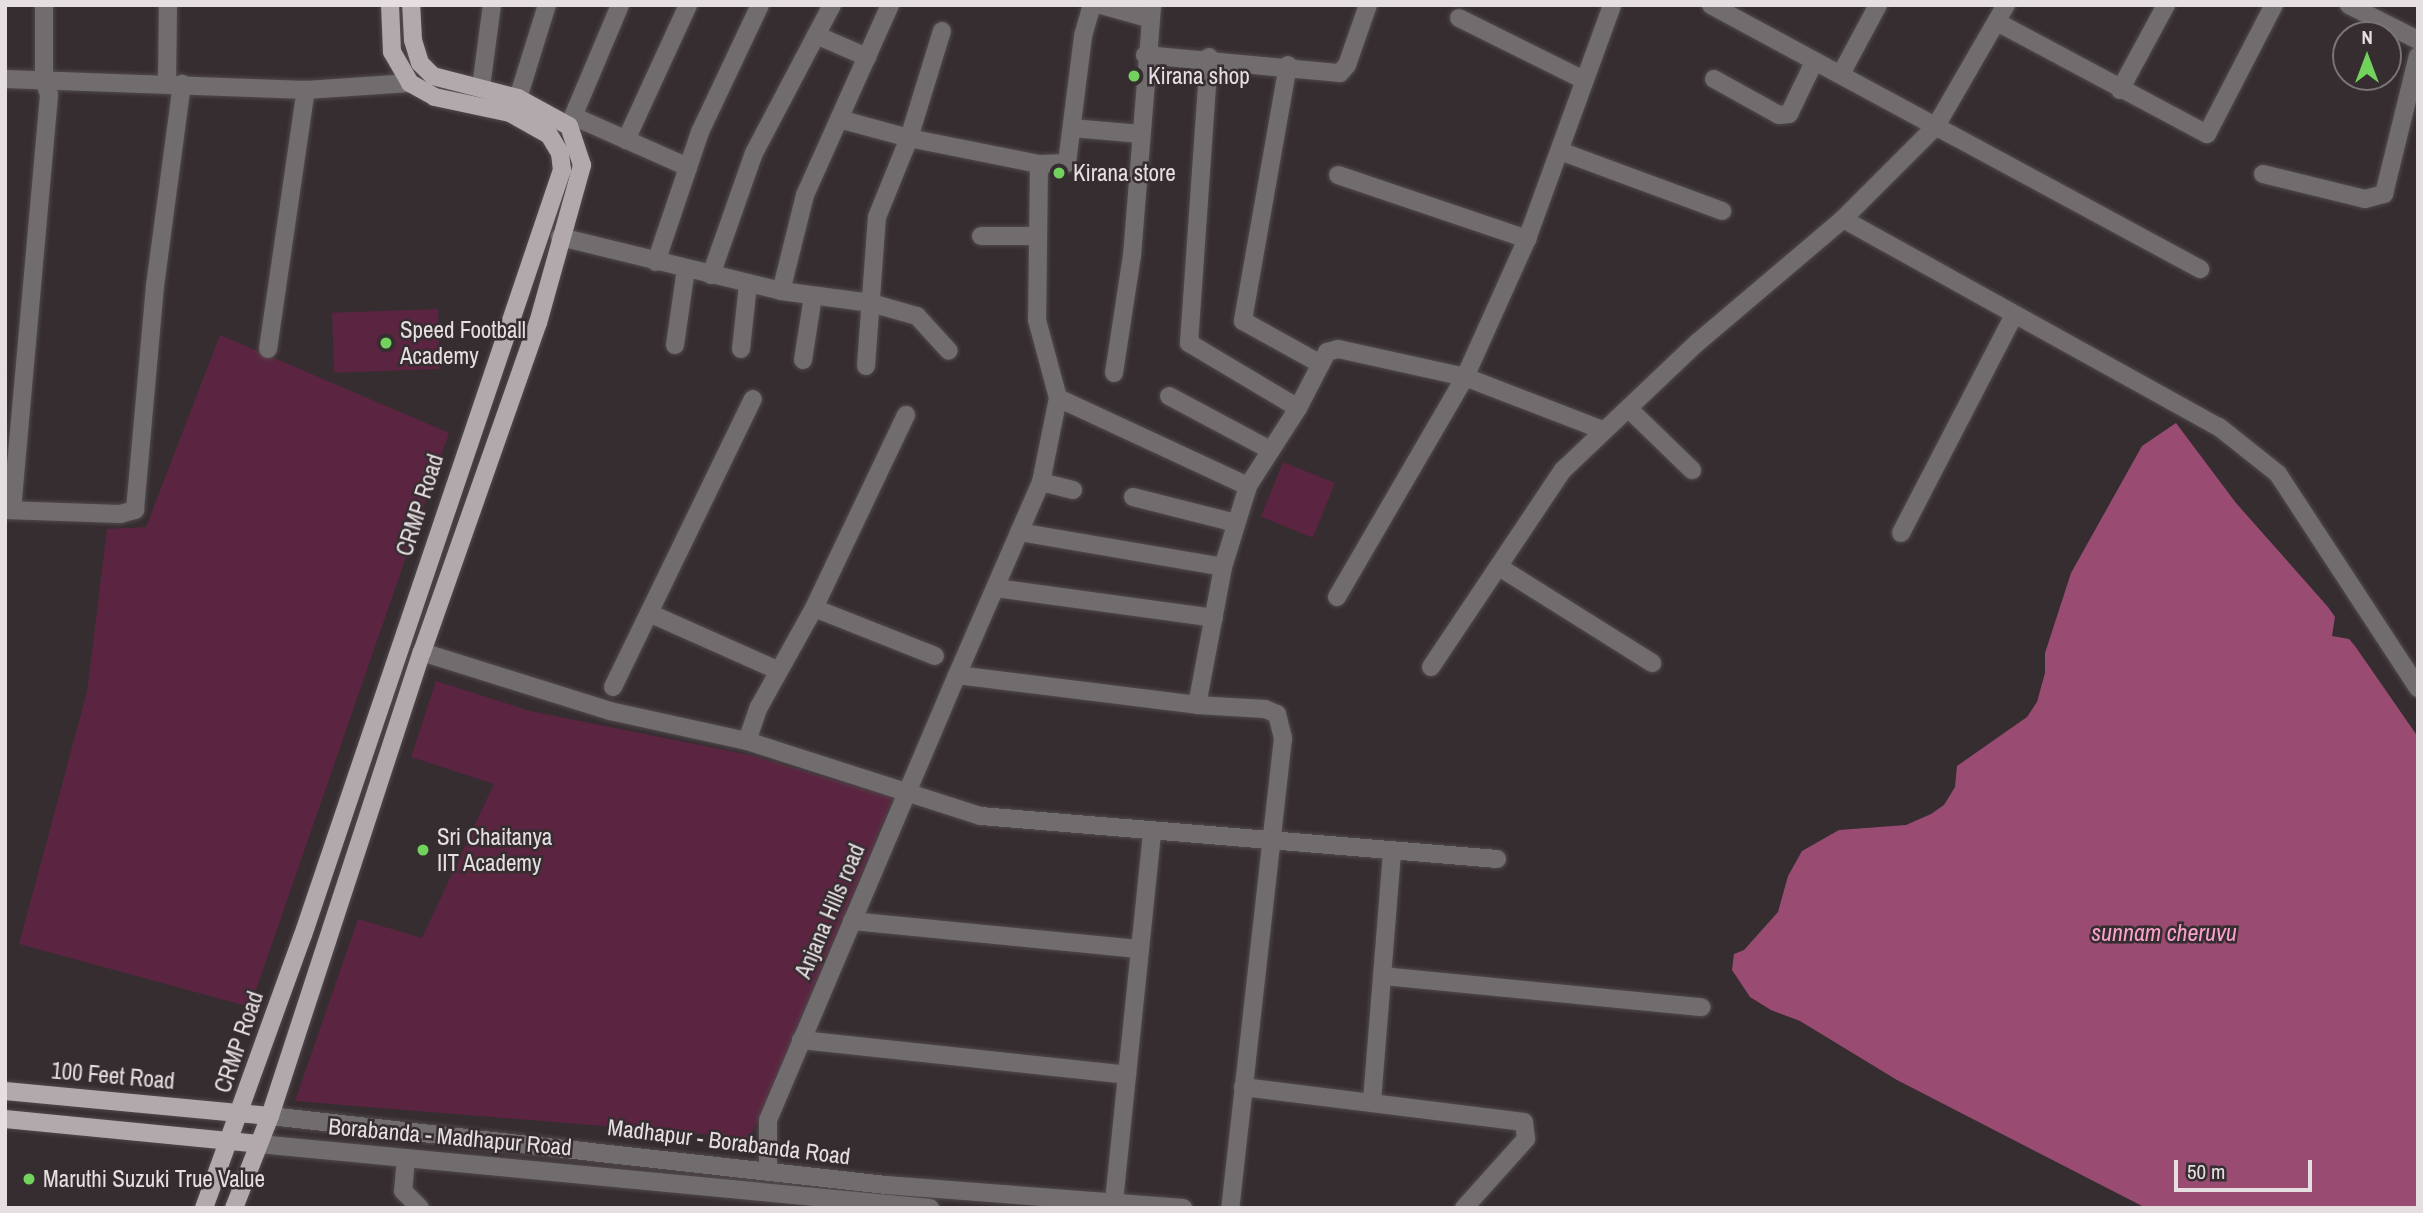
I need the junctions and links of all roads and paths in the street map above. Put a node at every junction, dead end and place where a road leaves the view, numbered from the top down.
1 (44, 5) edge
2 (168, 5) edge
3 (390, 5) edge
4 (411, 5) edge
5 (492, 5) edge
6 (547, 5) edge
7 (621, 5) edge
8 (688, 5) edge
9 (760, 5) edge
10 (832, 5) edge
11 (890, 5) edge
12 (1092, 5) edge
13 (1101, 5) edge
14 (1368, 5) edge
15 (1612, 5) edge
16 (1711, 5) edge
17 (1878, 5) edge
18 (2006, 5) edge
19 (2166, 5) edge
20 (2274, 5) edge
21 (2349, 5) edge
22 (1150, 12) edge
23 (1459, 18) dead end
24 (1997, 22) junction
25 (942, 32) dead end
26 (816, 35) junction
27 (2418, 40) edge
28 (1145, 55) junction
29 (2418, 56) edge
30 (867, 57) junction
31 (1209, 57) junction
32 (1814, 62) junction
33 (1288, 65) junction
34 (1841, 74) junction
35 (5, 79) edge
36 (1714, 79) dead end
37 (44, 80) junction
38 (1584, 80) junction
39 (174, 83) junction
40 (410, 83) junction
41 (481, 87) junction
42 (306, 90) junction
43 (2120, 90) junction
44 (518, 98) junction
45 (839, 119) junction
46 (572, 122) junction
47 (1936, 126) junction
48 (1072, 128) junction
49 (1141, 134) junction
50 (909, 138) junction
51 (626, 140) junction
52 (1560, 151) junction
53 (1039, 164) junction
54 (688, 167) junction
55 (2263, 174) dead end
56 (1338, 175) dead end
57 (1723, 211) dead end
58 (1843, 219) junction
59 (981, 236) dead end
60 (1037, 236) junction
61 (560, 237) junction
62 (1527, 239) junction
63 (656, 262) junction
64 (685, 269) junction
65 (2200, 269) dead end
66 (711, 275) junction
67 (748, 285) junction
68 (780, 291) junction
69 (813, 296) junction
70 (871, 303) junction
71 (2014, 315) junction
72 (675, 345) dead end
73 (268, 349) dead end
74 (741, 349) dead end
75 (949, 351) dead end
76 (803, 360) dead end
77 (1321, 363) junction
78 (866, 366) dead end
79 (1114, 373) dead end
80 (1465, 377) junction
81 (1169, 396) dead end
82 (1058, 398) junction
83 (753, 399) dead end
84 (1298, 408) junction
85 (1629, 409) junction
86 (906, 415) dead end
87 (1602, 430) junction
88 (1270, 450) junction
89 (1692, 470) dead end
90 (1041, 482) junction
91 (1248, 486) junction
92 (1073, 490) dead end
93 (1133, 497) dead end
94 (9, 510) edge
95 (1236, 523) junction
96 (1020, 532) junction
97 (1900, 533) dead end
98 (1223, 567) junction
99 (1499, 567) junction
100 (996, 588) junction
101 (1337, 597) dead end
102 (814, 608) junction
103 (649, 613) junction
104 (1214, 618) junction
105 (422, 652) junction
106 (935, 656) dead end
107 (1652, 663) dead end
108 (1431, 667) dead end
109 (779, 671) junction
110 (957, 675) junction
111 (613, 687) dead end
112 (2418, 688) edge
113 (1197, 705) junction
114 (747, 741) junction
115 (909, 791) junction
116 (1152, 833) junction
117 (1270, 840) junction
118 (1392, 852) junction
119 (1497, 859) dead end
120 (852, 921) junction
121 (1140, 949) junction
122 (1383, 976) junction
123 (1701, 1007) dead end
124 (801, 1040) junction
125 (1126, 1075) junction
126 (1244, 1087) junction
127 (5, 1091) edge
128 (1372, 1101) junction
129 (240, 1113) junction
130 (270, 1116) junction
131 (5, 1119) edge
132 (228, 1140) junction
133 (258, 1143) junction
134 (406, 1157) junction
135 (768, 1169) junction
136 (762, 1200) edge
137 (1114, 1201) junction
138 (885, 1205) edge
139 (204, 1208) edge
140 (234, 1208) edge
141 (420, 1208) edge
142 (930, 1208) edge
143 (1183, 1208) edge
144 (1230, 1208) edge
145 (1464, 1208) edge

1 - 37 street
2 - 39 street
3 - 40 main road
4 - 41 main road
5 - 41 street
6 - 44 street
7 - 46 street
8 - 51 street
9 - 54 street
10 - 26 street
11 - 30 street
12 - 48 street
13 - 22 street
14 - 33 street
15 - 38 street
16 - 32 street
17 - 34 street
18 - 24 street
19 - 43 street
20 - 43 street
21 - 27 street
22 - 28 street
23 - 38 street
24 - 43 street
24 - 47 street
25 - 50 street
26 - 30 street
26 - 66 street
28 - 31 street
28 - 49 street
29 - 55 street
30 - 45 street
31 - 33 street
31 - 84 street
32 - 34 street
32 - 36 street
33 - 77 street
34 - 47 street
35 - 37 street
37 - 39 street
37 - 94 street
38 - 52 street
39 - 42 street
39 - 94 street
40 - 42 street
40 - 129 main road, CRMP Road
41 - 44 main road
42 - 73 street
44 - 46 main road
45 - 50 street
45 - 68 street
46 - 51 street
46 - 61 main road
47 - 58 street
47 - 65 street
48 - 49 street
48 - 53 street
49 - 79 street
50 - 53 street
50 - 70 street
51 - 54 street
52 - 57 street
52 - 62 street
53 - 60 street
54 - 63 street
56 - 62 street
58 - 71 street
58 - 85 street
59 - 60 street
60 - 82 street
61 - 63 street
61 - 105 main road
62 - 80 street
63 - 64 street
64 - 66 street
64 - 72 street
66 - 67 street
67 - 68 street
67 - 74 street
68 - 69 street
69 - 70 street
69 - 76 street
70 - 75 street
70 - 78 street
71 - 97 street
71 - 112 street
77 - 80 street
77 - 84 street
80 - 87 street
80 - 101 street
81 - 88 street
82 - 90 street, Anjana Hills road
82 - 91 street
83 - 103 street
84 - 88 street
85 - 87 street
85 - 89 street
86 - 102 street
87 - 99 street
88 - 91 street
90 - 92 street
90 - 96 street, Anjana Hills road
91 - 95 street
93 - 95 street
95 - 98 street
96 - 98 street
96 - 100 street, Anjana Hills road
98 - 104 street
99 - 107 street
99 - 108 street
100 - 104 street
100 - 110 street, Anjana Hills road
102 - 106 street
102 - 109 street
103 - 109 street
103 - 111 street
104 - 113 street
105 - 114 street
105 - 130 main road
109 - 114 street
110 - 113 street
110 - 115 street, Anjana Hills road
113 - 117 street
114 - 115 street
115 - 116 street
115 - 120 street, Anjana Hills road
116 - 117 street
116 - 121 street
117 - 118 street
117 - 126 street
118 - 119 street
118 - 122 street
120 - 121 street
120 - 124 street, Anjana Hills road
121 - 125 street
122 - 123 street
122 - 128 street
124 - 125 street
124 - 135 street, Anjana Hills road
125 - 137 street
126 - 128 street
126 - 144 street
127 - 129 main road, 100 Feet Road
128 - 145 street
129 - 130 main road, 100 Feet Road
129 - 132 main road, CRMP Road
130 - 133 main road
130 - 135 street, Madhapur - Borabanda Road
131 - 132 main road
132 - 133 main road
132 - 139 main road
133 - 134 street, Borabanda - Madhapur Road
133 - 140 main road
134 - 136 street, Borabanda - Madhapur Road
134 - 141 street
135 - 137 street, Madhapur - Borabanda Road
136 - 138 street, Borabanda - Madhapur Road
137 - 143 street, Madhapur - Borabanda Road
138 - 142 street, Borabanda - Madhapur Road

